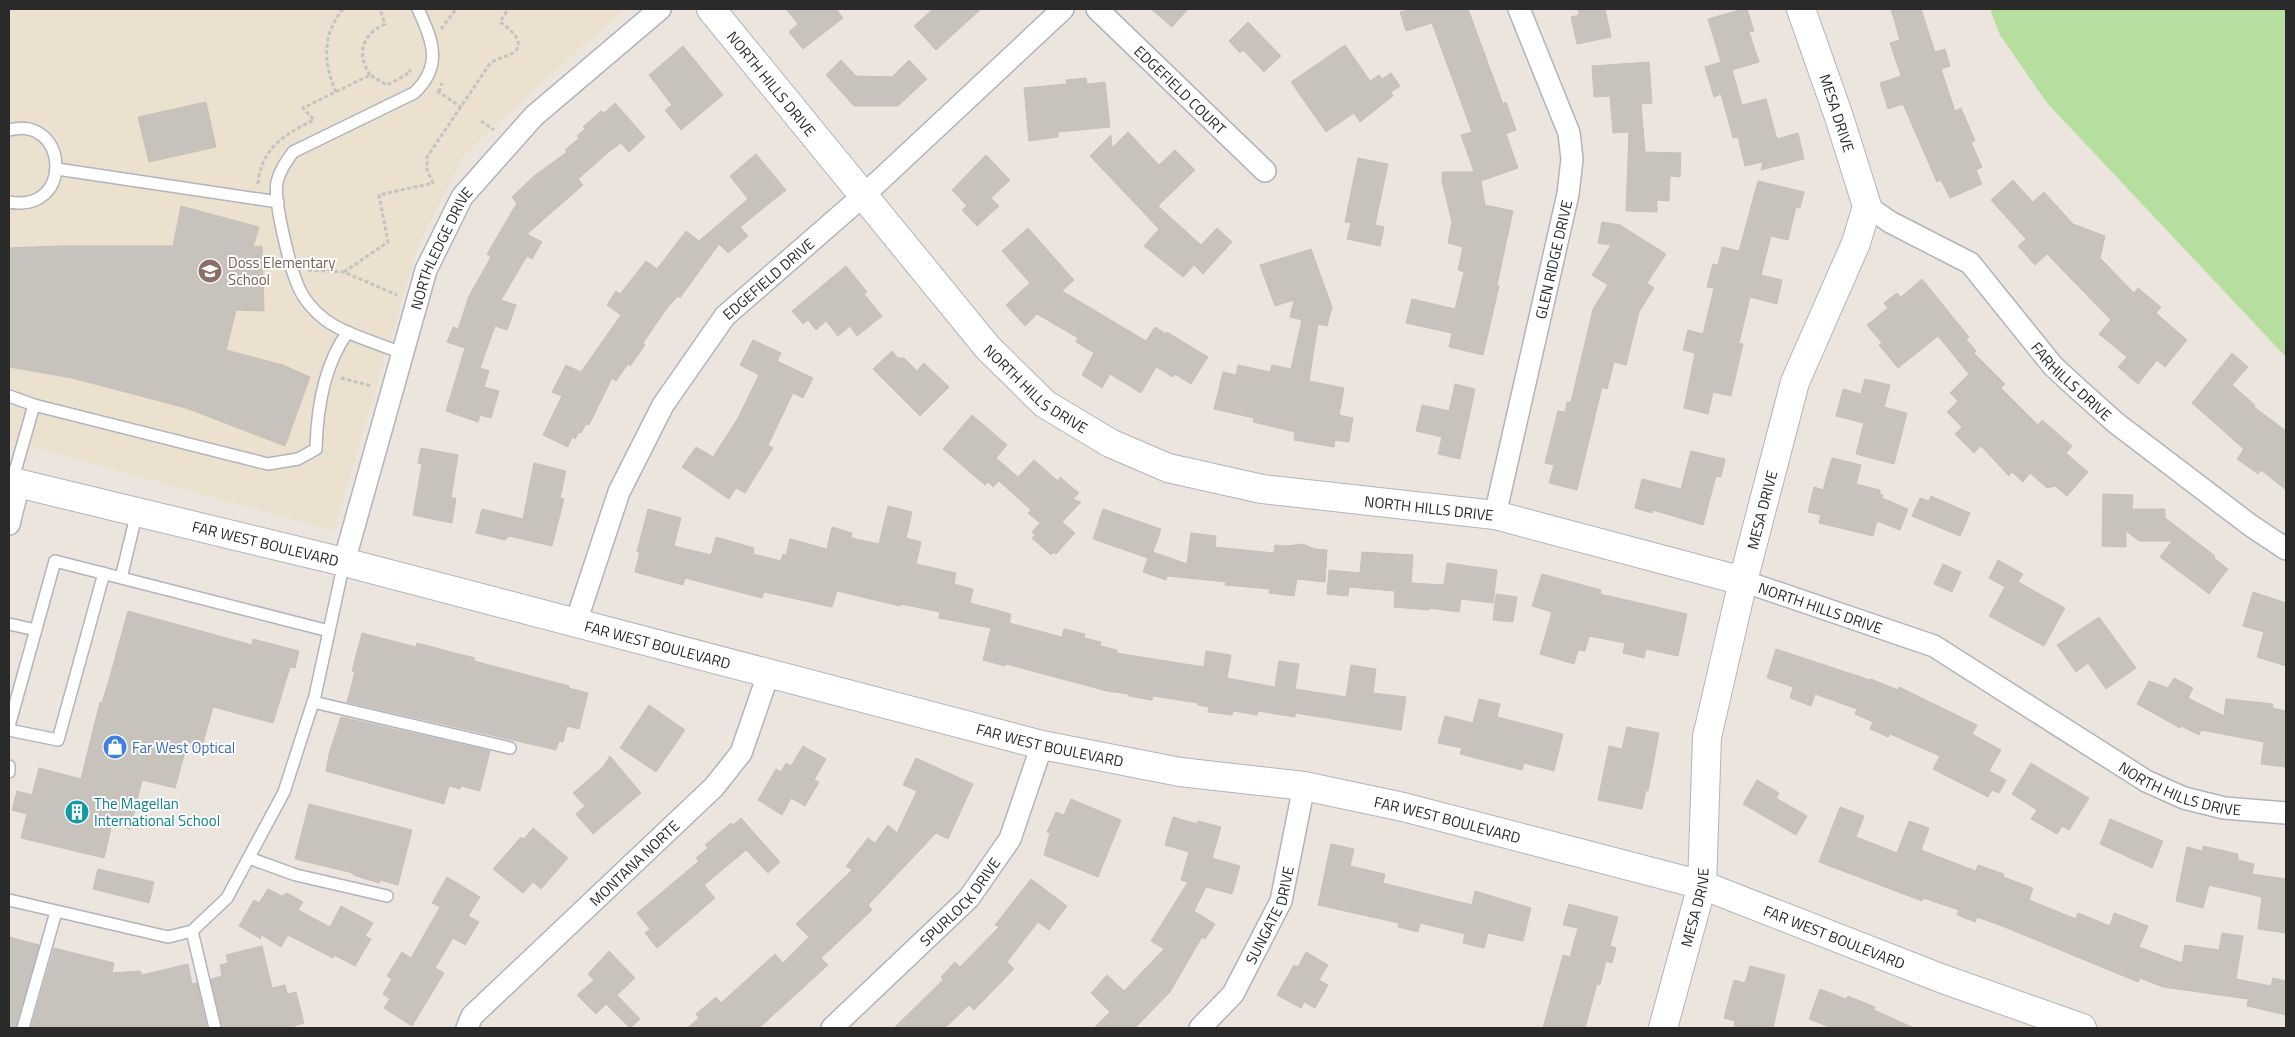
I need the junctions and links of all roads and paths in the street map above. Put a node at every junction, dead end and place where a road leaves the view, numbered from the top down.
1 (343, 9) edge
2 (380, 9) edge
3 (418, 9) edge
4 (508, 9) edge
5 (660, 9) edge
6 (712, 9) edge
7 (1063, 9) edge
8 (1097, 9) edge
9 (1519, 9) edge
10 (1801, 9) edge
11 (411, 72) dead end
12 (370, 75) junction
13 (436, 90) dead end
14 (336, 92) junction
15 (461, 108) junction
16 (481, 121) dead end
17 (9, 130) edge
18 (494, 130) dead end
19 (57, 169) junction
20 (1265, 171) dead end
21 (258, 188) dead end
22 (864, 195) junction
23 (9, 202) edge
24 (278, 202) junction
25 (1867, 206) junction
26 (308, 270) dead end
27 (344, 272) junction
28 (397, 295) dead end
29 (348, 332) junction
30 (402, 353) junction
31 (338, 377) dead end
32 (372, 386) dead end
33 (9, 396) edge
34 (34, 405) junction
35 (13, 483) edge
36 (137, 512) junction
37 (1496, 515) junction
38 (9, 524) edge
39 (2286, 549) edge
40 (344, 562) junction
41 (104, 573) junction
42 (121, 578) junction
43 (1743, 582) junction
44 (576, 622) junction
45 (9, 624) edge
46 (36, 630) junction
47 (329, 631) junction
48 (768, 674) junction
49 (314, 702) junction
50 (9, 728) edge
51 (1042, 746) junction
52 (510, 748) dead end
53 (9, 766) edge
54 (9, 772) edge
55 (1304, 786) junction
56 (2286, 813) edge
57 (249, 858) junction
58 (1702, 885) junction
59 (387, 896) dead end
60 (9, 900) edge
61 (56, 912) junction
62 (192, 931) junction
63 (24, 1028) edge
64 (216, 1028) edge
65 (467, 1028) edge
66 (832, 1028) edge
67 (1200, 1028) edge
68 (1663, 1028) edge
69 (2082, 1028) edge

1 - 14 path
2 - 12 path
3 - 24 lane
4 - 15 path
5 - 30 street, NORTHLEDGE DRIVE
6 - 22 street, NORTH HILLS DRIVE
7 - 22 street, EDGEFIELD DRIVE
8 - 20 street, EDGEFIELD COURT
9 - 37 street, GLEN RIDGE DRIVE
10 - 25 street, MESA DRIVE
11 - 12 path
12 - 14 path
13 - 15 path
14 - 21 path
15 - 27 path
16 - 18 path
17 - 19 lane
19 - 23 lane
19 - 24 lane
22 - 37 street, NORTH HILLS DRIVE
22 - 44 street, EDGEFIELD DRIVE
24 - 29 lane
25 - 39 street, FARHILLS DRIVE
25 - 43 street, MESA DRIVE
26 - 27 path
27 - 28 path
29 - 30 lane
29 - 34 lane
30 - 40 street, NORTHLEDGE DRIVE
31 - 32 path
33 - 34 lane
34 - 35 lane
35 - 36 street, FAR WEST BOULEVARD
35 - 38 street
36 - 40 street, FAR WEST BOULEVARD
36 - 42 lane
37 - 43 street, NORTH HILLS DRIVE
40 - 44 street, FAR WEST BOULEVARD
40 - 47 lane
41 - 42 lane
41 - 46 lane
41 - 50 lane
42 - 47 lane
43 - 56 street, NORTH HILLS DRIVE
43 - 58 street, MESA DRIVE
44 - 48 street, FAR WEST BOULEVARD
45 - 46 lane
46 - 50 lane
47 - 49 lane
48 - 51 street, FAR WEST BOULEVARD
48 - 65 street, MONTANA NORTE
49 - 52 lane
49 - 57 lane
51 - 55 street, FAR WEST BOULEVARD
51 - 66 street, SPURLOCK DRIVE
53 - 54 lane
55 - 58 street, FAR WEST BOULEVARD
55 - 67 street, SUNGATE DRIVE
57 - 59 lane
57 - 62 lane
58 - 68 street, MESA DRIVE
58 - 69 street, FAR WEST BOULEVARD
60 - 61 lane
61 - 62 lane
61 - 63 lane
62 - 64 lane

